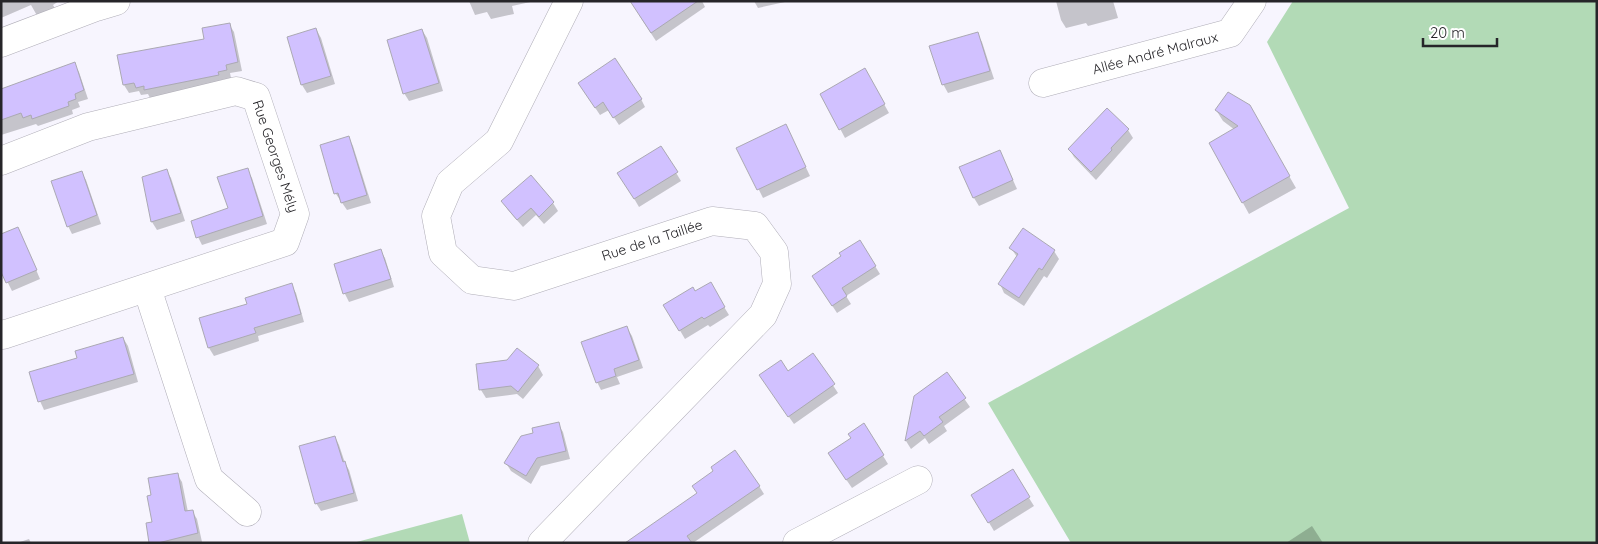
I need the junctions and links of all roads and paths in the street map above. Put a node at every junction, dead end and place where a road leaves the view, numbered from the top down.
1 (116, 1) edge
2 (569, 1) edge
3 (1252, 1) edge
4 (1, 43) edge
5 (1043, 83) dead end
6 (1, 161) edge
7 (147, 288) junction
8 (1, 334) edge
9 (918, 480) dead end
10 (247, 512) dead end
11 (542, 543) edge
12 (797, 543) edge

1 - 4 street
2 - 11 street, Rue de la Taillée
3 - 5 street, Allée André Malraux
6 - 7 street, Rue Georges Mély
7 - 8 street, Rue Georges Mély
7 - 10 street
9 - 12 street

